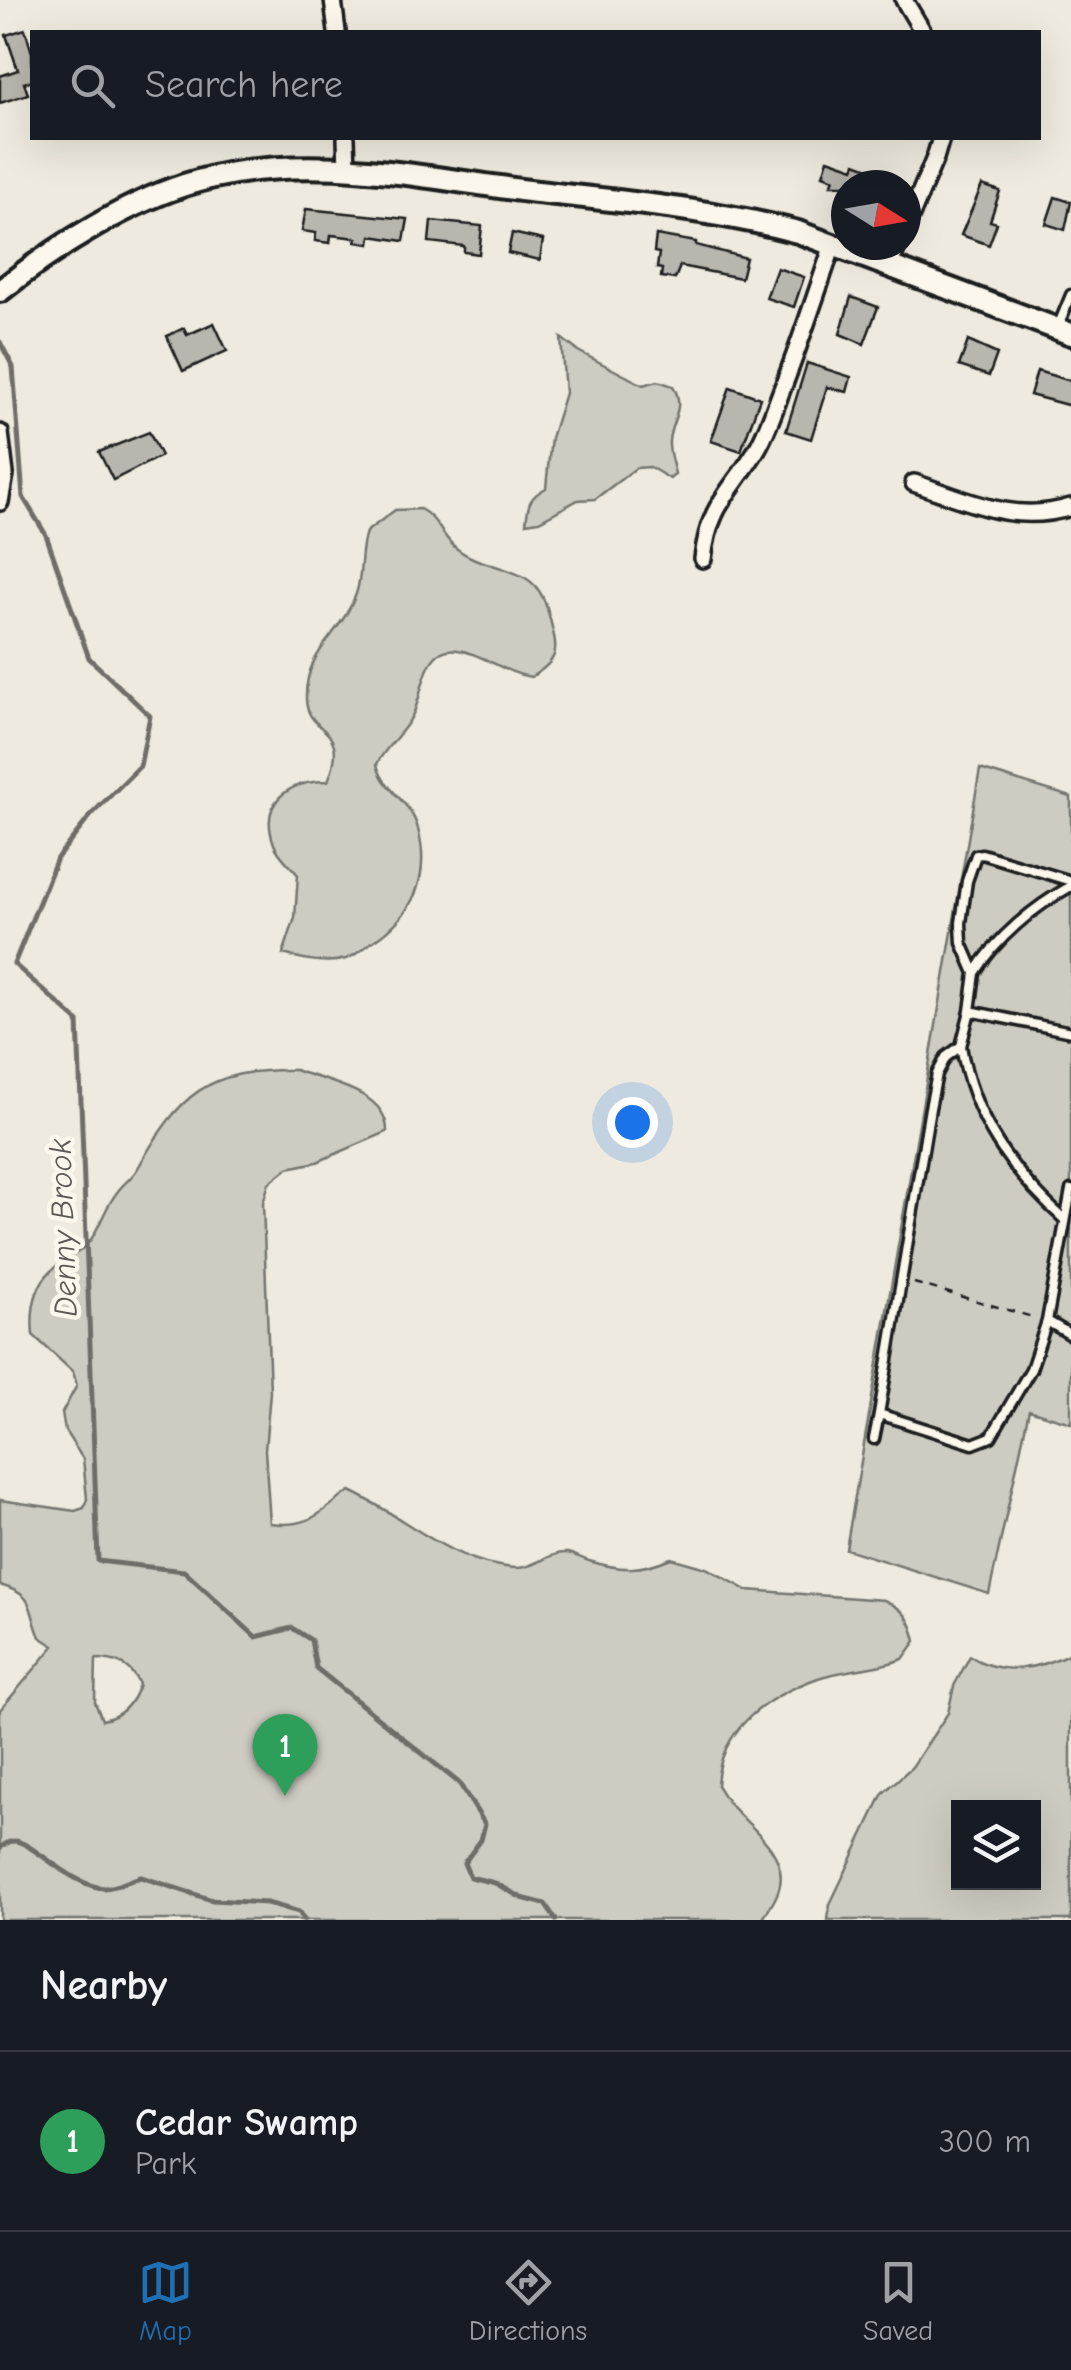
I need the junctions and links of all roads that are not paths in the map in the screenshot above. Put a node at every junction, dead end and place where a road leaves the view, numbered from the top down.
1 (334, 0) edge
2 (904, 0) edge
3 (337, 30) edge
4 (921, 30) edge
5 (346, 140) edge
6 (940, 140) edge
7 (347, 168) junction
8 (921, 192) edge
9 (831, 244) edge
10 (831, 251) edge
11 (873, 260) edge
12 (892, 260) edge
13 (889, 266) junction
14 (0, 291) edge
15 (1071, 295) edge
16 (1064, 331) edge
17 (0, 433) edge
18 (914, 484) dead end
19 (0, 502) edge
20 (1071, 507) edge
21 (703, 559) dead end
22 (1071, 884) edge
23 (975, 973) junction
24 (970, 1011) junction
25 (1071, 1032) edge
26 (961, 1046) junction
27 (1071, 1190) edge
28 (1065, 1220) junction
29 (1047, 1321) junction
30 (1071, 1335) edge
31 (879, 1414) junction
32 (874, 1439) dead end

1 - 3 street
2 - 4 street
5 - 7 street
6 - 8 street
7 - 9 main road
7 - 14 main road
10 - 21 street
11 - 13 main road
12 - 13 street
13 - 16 main road
15 - 16 lane
17 - 19 street
18 - 20 street
22 - 23 lane
22 - 23 lane
23 - 24 lane
24 - 25 lane
24 - 26 lane
26 - 28 lane
26 - 31 lane
27 - 28 lane
28 - 29 lane
29 - 30 lane
29 - 31 lane
31 - 32 lane

